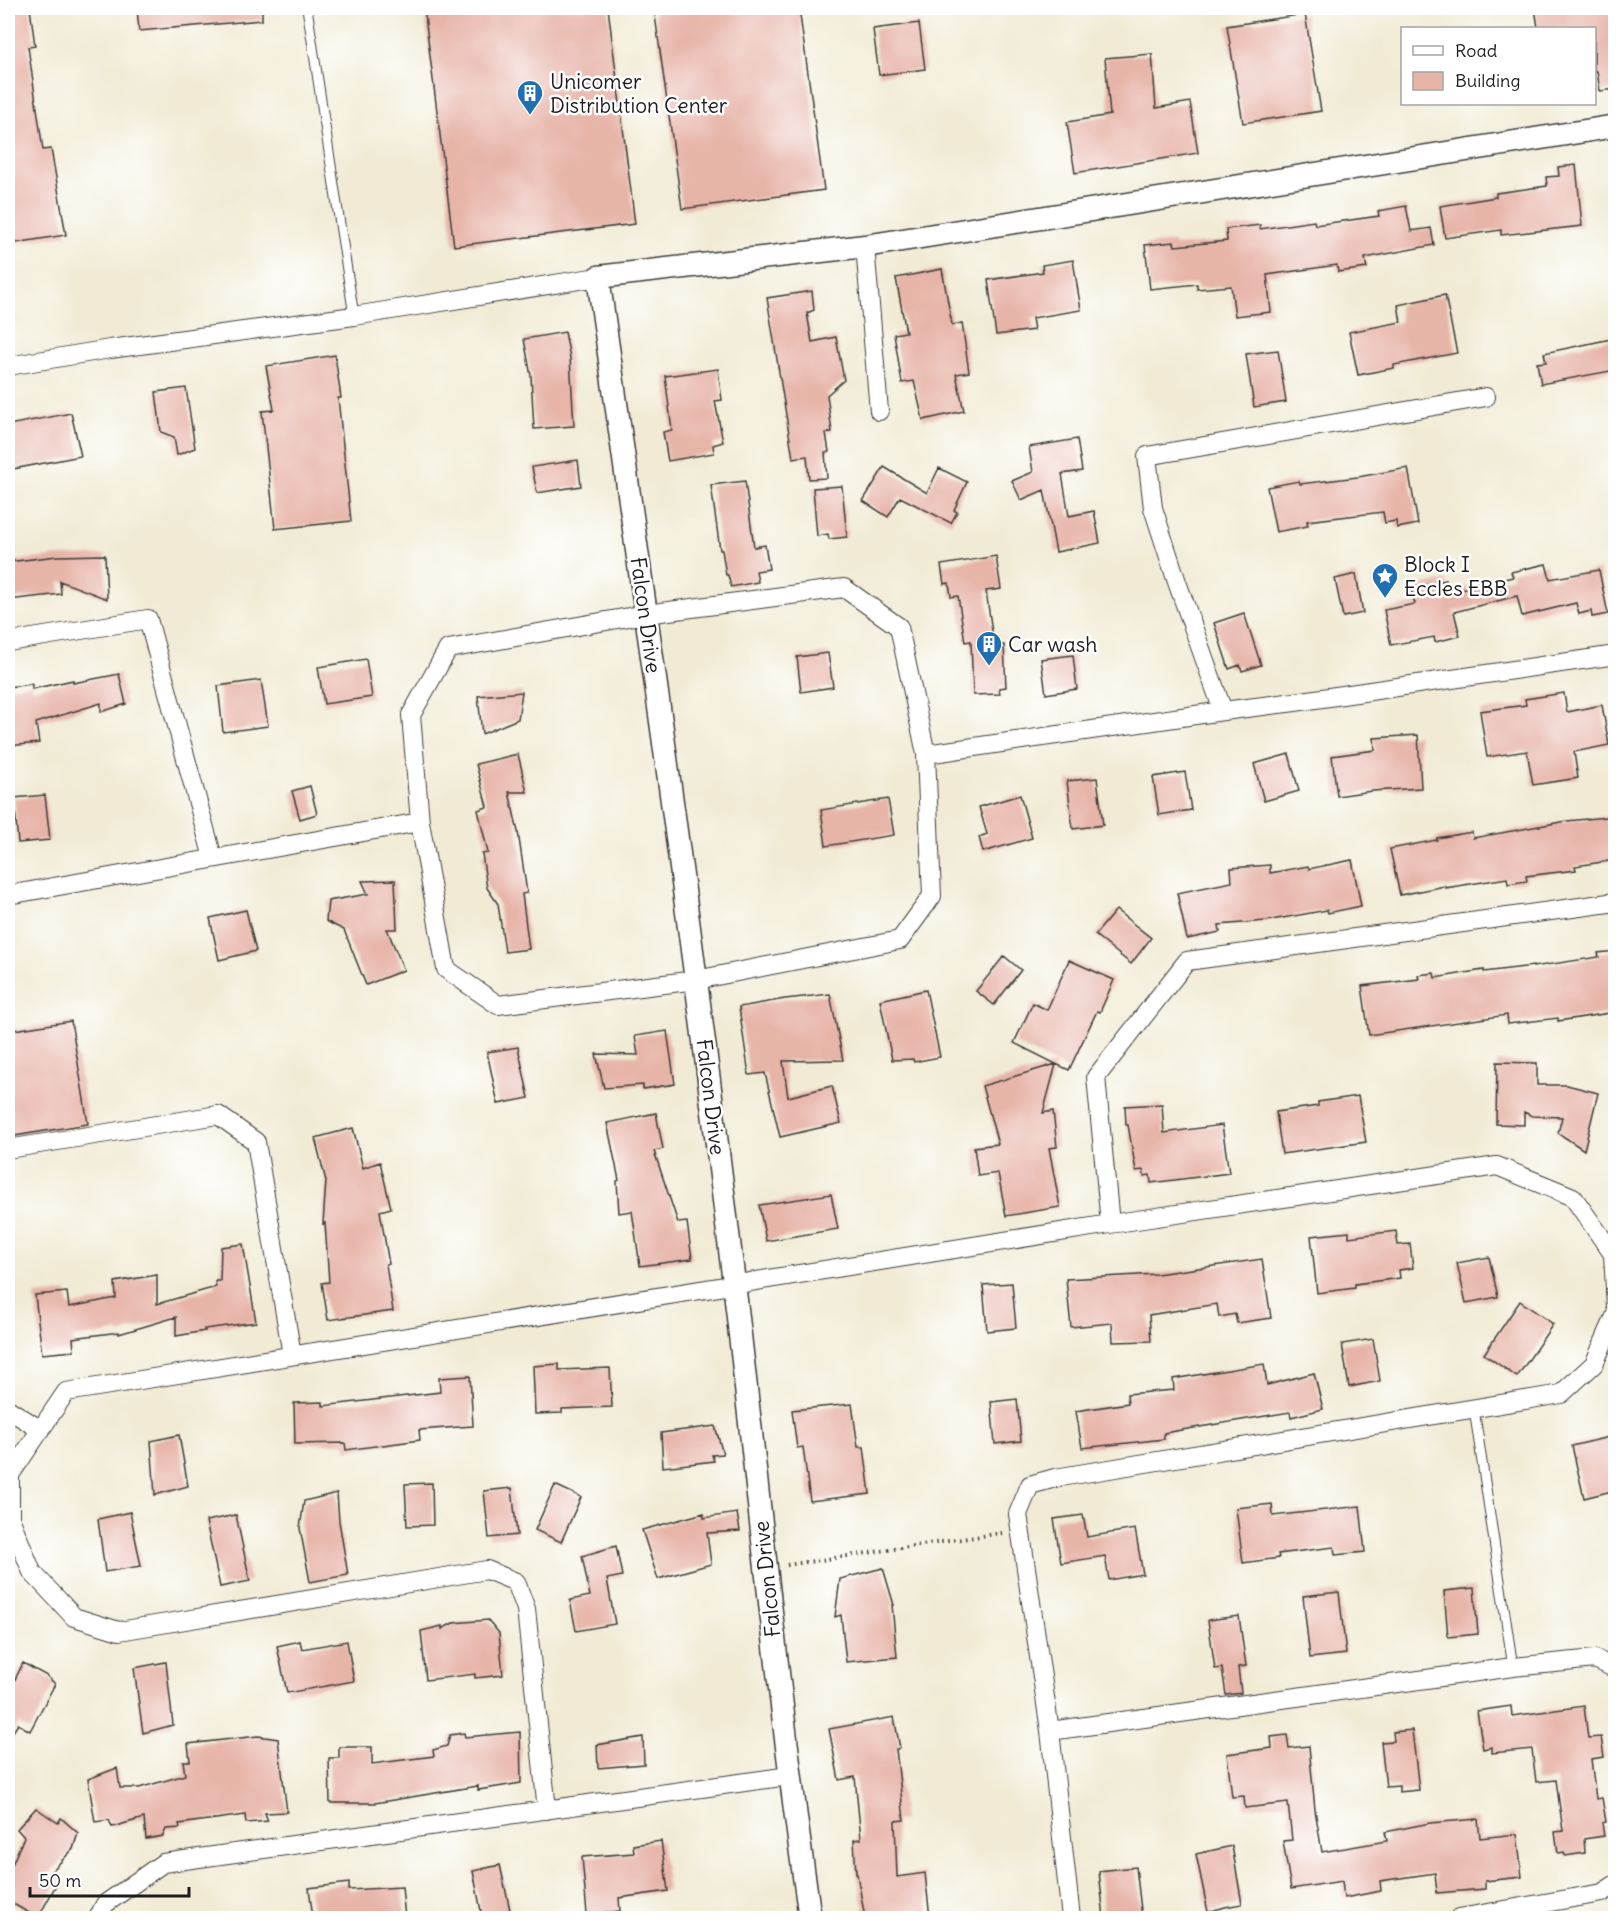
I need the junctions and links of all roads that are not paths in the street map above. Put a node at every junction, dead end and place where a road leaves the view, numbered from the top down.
1 (307, 8) edge
2 (1616, 126) edge
3 (865, 246) junction
4 (598, 277) junction
5 (354, 316) junction
6 (8, 366) edge
7 (1486, 398) dead end
8 (879, 411) dead end
9 (646, 614) junction
10 (8, 642) edge
11 (1616, 655) edge
12 (1223, 711) junction
13 (926, 754) junction
14 (420, 822) junction
15 (213, 858) junction
16 (8, 895) edge
17 (1616, 902) edge
18 (696, 980) junction
19 (8, 1149) edge
20 (1110, 1224) junction
21 (734, 1284) junction
22 (1616, 1307) edge
23 (1616, 1314) edge
24 (292, 1355) junction
25 (1474, 1408) junction
26 (8, 1409) edge
27 (41, 1430) junction
28 (1513, 1667) junction
29 (1616, 1669) edge
30 (1050, 1731) junction
31 (789, 1776) junction
32 (547, 1810) junction
33 (1616, 1884) edge
34 (98, 1918) edge
35 (810, 1918) edge
36 (1071, 1918) edge
37 (1459, 1918) edge

1 - 5 lane
2 - 3 street
3 - 4 street
3 - 8 street
4 - 5 street
4 - 9 street, Falcon Drive
5 - 6 street
7 - 12 street
9 - 13 street
9 - 14 street
9 - 18 street, Falcon Drive
10 - 15 street
11 - 12 street
12 - 13 street
13 - 18 street
14 - 15 street
14 - 18 street
15 - 16 street
17 - 20 street
18 - 21 street, Falcon Drive
19 - 24 street
20 - 21 street
20 - 22 street
21 - 24 street
21 - 31 street, Falcon Drive
23 - 25 street
24 - 27 street
25 - 28 lane
25 - 30 street
26 - 27 street
27 - 32 street
28 - 29 street
28 - 30 street
30 - 36 street
31 - 32 street
31 - 35 street, Falcon Drive
32 - 34 street
33 - 37 street

